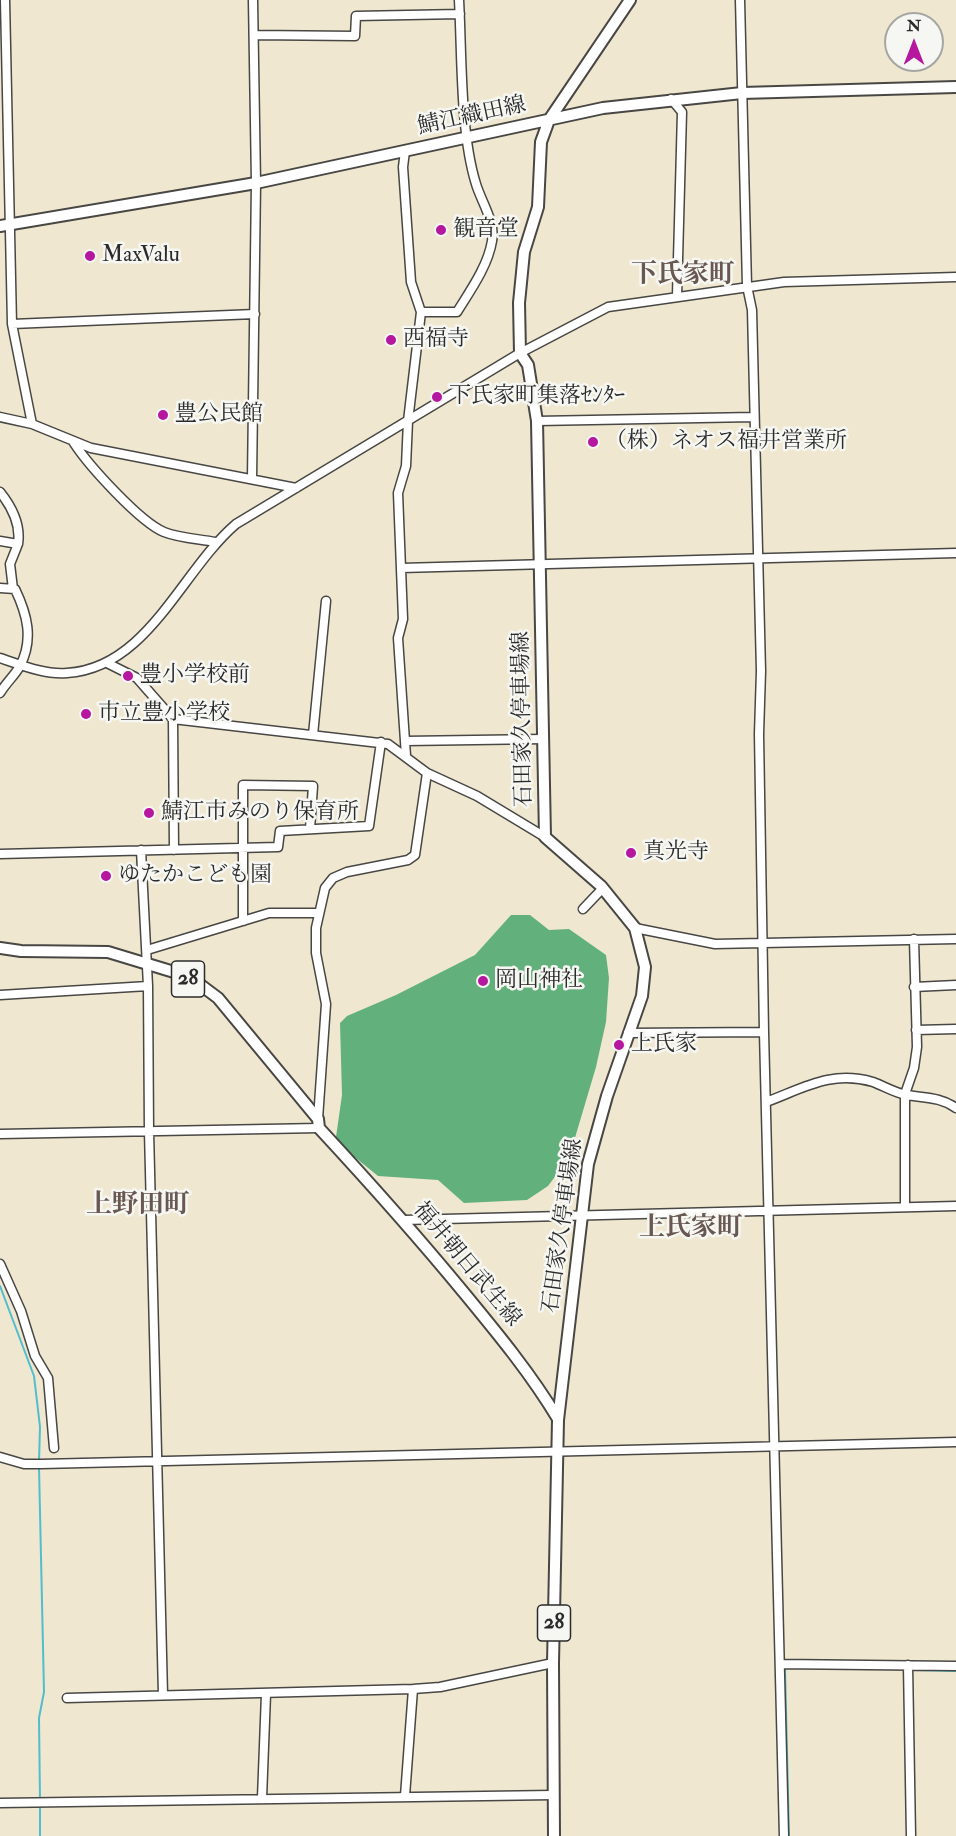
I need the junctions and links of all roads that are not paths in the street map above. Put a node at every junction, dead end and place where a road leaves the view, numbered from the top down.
1 (5, 0) edge
2 (252, 0) edge
3 (459, 0) edge
4 (630, 0) edge
5 (740, 0) edge
6 (460, 14) junction
7 (254, 35) junction
8 (956, 87) edge
9 (742, 93) junction
10 (671, 99) junction
11 (549, 120) junction
12 (467, 138) junction
13 (405, 151) junction
14 (256, 183) junction
15 (5, 225) edge
16 (956, 277) edge
17 (747, 286) junction
18 (677, 296) junction
19 (422, 312) junction
20 (255, 314) junction
21 (12, 324) junction
22 (520, 353) junction
23 (0, 417) edge
24 (754, 417) junction
25 (408, 421) junction
26 (537, 421) junction
27 (32, 424) junction
28 (72, 440) junction
29 (252, 479) junction
30 (296, 488) junction
31 (0, 492) edge
32 (0, 541) edge
33 (215, 543) junction
34 (18, 544) junction
35 (956, 553) edge
36 (758, 558) junction
37 (540, 563) junction
38 (401, 568) junction
39 (0, 588) edge
40 (13, 589) junction
41 (326, 601) dead end
42 (0, 658) edge
43 (107, 663) junction
44 (20, 665) junction
45 (0, 693) edge
46 (173, 719) junction
47 (313, 735) junction
48 (544, 739) junction
49 (405, 741) junction
50 (381, 742) junction
51 (406, 756) junction
52 (427, 773) junction
53 (310, 829) junction
54 (545, 837) junction
55 (242, 848) junction
56 (141, 850) junction
57 (174, 850) junction
58 (0, 854) edge
59 (603, 888) junction
60 (584, 909) dead end
61 (317, 913) junction
62 (243, 921) junction
63 (635, 928) junction
64 (914, 939) junction
65 (956, 939) edge
66 (763, 943) junction
67 (0, 948) edge
68 (147, 950) junction
69 (148, 962) junction
70 (956, 985) edge
71 (148, 986) junction
72 (914, 987) junction
73 (0, 995) edge
74 (956, 1029) edge
75 (916, 1030) junction
76 (764, 1032) junction
77 (628, 1033) junction
78 (905, 1094) junction
79 (766, 1102) junction
80 (956, 1108) edge
81 (318, 1124) junction
82 (149, 1131) junction
83 (0, 1134) edge
84 (956, 1206) edge
85 (905, 1207) junction
86 (768, 1210) junction
87 (582, 1215) junction
88 (404, 1220) junction
89 (0, 1264) edge
90 (558, 1420) junction
91 (956, 1442) edge
92 (774, 1446) junction
93 (54, 1448) dead end
94 (558, 1450) junction
95 (0, 1457) edge
96 (157, 1461) junction
97 (553, 1663) junction
98 (780, 1664) junction
99 (908, 1665) junction
100 (956, 1666) edge
101 (412, 1689) junction
102 (266, 1694) junction
103 (162, 1695) junction
104 (67, 1698) dead end
105 (405, 1796) junction
106 (554, 1796) junction
107 (262, 1798) junction
108 (0, 1803) edge
109 (554, 1836) edge
110 (784, 1836) edge
111 (911, 1836) edge

1 - 15 street
2 - 7 street
3 - 6 street
4 - 11 main road, 石田家久停車場線
5 - 9 street
6 - 7 street
6 - 12 street
7 - 14 street
8 - 9 main road, 鯖江織田線
9 - 10 main road, 鯖江織田線
9 - 17 street
10 - 11 main road, 鯖江織田線
10 - 18 street
11 - 12 main road, 鯖江織田線
11 - 22 main road, 石田家久停車場線
12 - 13 main road, 鯖江織田線
12 - 19 street
13 - 14 main road, 鯖江織田線
13 - 19 street
14 - 15 main road, 鯖江織田線
14 - 20 street
15 - 21 street
16 - 17 street
17 - 18 street
17 - 24 street
18 - 22 street
19 - 25 street
20 - 21 street
20 - 29 street
21 - 27 street
22 - 25 street
22 - 26 main road, 石田家久停車場線
23 - 27 street
24 - 26 street
24 - 36 street
25 - 30 street
25 - 38 street
26 - 37 main road, 石田家久停車場線
27 - 28 street
28 - 29 street
28 - 33 street
29 - 30 street
30 - 33 street
31 - 34 street
32 - 34 street
33 - 43 street
34 - 40 street
35 - 36 street
36 - 37 street
36 - 66 street
37 - 38 street
37 - 48 main road, 石田家久停車場線
38 - 49 street
39 - 40 street
40 - 44 street
41 - 47 street
42 - 44 street
43 - 44 street
43 - 46 street
44 - 45 street
46 - 47 street
46 - 57 street
47 - 50 street
48 - 49 street
48 - 54 main road, 石田家久停車場線
49 - 51 street
50 - 51 street
50 - 53 street
51 - 52 street
52 - 54 street
52 - 61 street
53 - 55 street
53 - 55 street
54 - 59 main road, 石田家久停車場線
55 - 57 street
55 - 62 street
56 - 57 street
56 - 58 street
56 - 68 street
59 - 60 street
59 - 63 main road, 石田家久停車場線
61 - 62 street
61 - 81 street
62 - 68 street
63 - 66 street
63 - 77 main road, 石田家久停車場線
64 - 65 street
64 - 66 street
64 - 72 street
66 - 76 street
67 - 69 main road, 福井朝日武生線 / 28
68 - 69 street
69 - 71 street
69 - 81 main road, 福井朝日武生線 / 28
70 - 72 street
71 - 73 street
71 - 82 street
72 - 75 street
74 - 75 street
75 - 78 street
76 - 77 street
76 - 79 street
77 - 87 main road, 石田家久停車場線
78 - 79 street
78 - 80 street
78 - 85 street
79 - 86 street
81 - 82 street
81 - 88 main road, 福井朝日武生線 / 28
82 - 83 street
82 - 96 street
84 - 85 street
85 - 86 street
86 - 87 street
86 - 92 street
87 - 88 street
87 - 90 main road, 石田家久停車場線
88 - 90 main road, 福井朝日武生線 / 28
89 - 93 street
90 - 94 main road, 28
91 - 92 street
92 - 94 street
92 - 98 street
94 - 96 street
94 - 97 main road, 28
95 - 96 street
96 - 103 street
97 - 101 street
97 - 106 main road, 28
98 - 99 street
98 - 110 street
99 - 100 street
99 - 111 street
101 - 102 street
101 - 105 street
102 - 103 street
102 - 107 street
103 - 104 street
105 - 106 street
105 - 107 street
106 - 109 main road, 28
107 - 108 street

